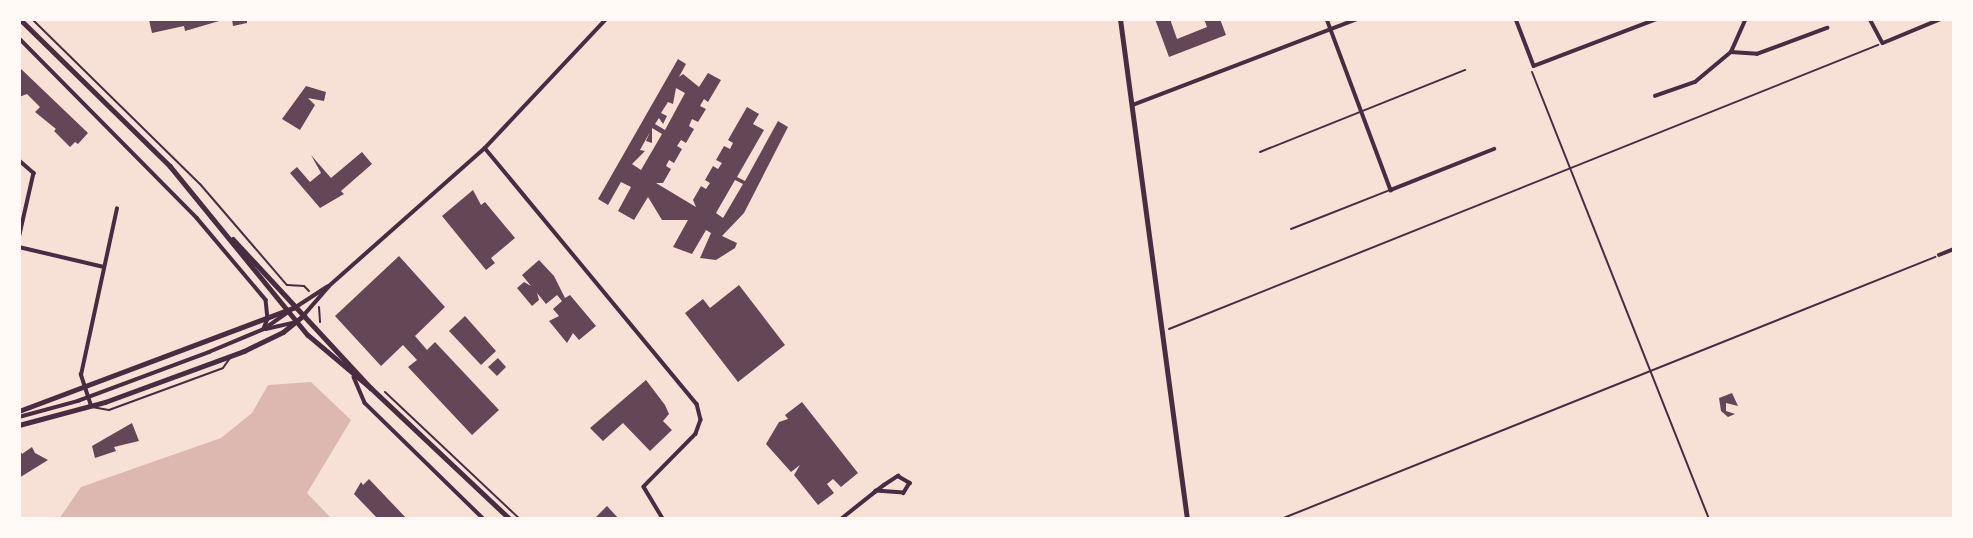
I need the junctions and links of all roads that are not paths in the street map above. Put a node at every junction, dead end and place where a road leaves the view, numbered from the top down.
1 (20, 19) edge
2 (606, 19) edge
3 (1120, 19) edge
4 (1327, 19) edge
5 (1357, 19) edge
6 (1516, 19) edge
7 (1657, 19) edge
8 (1746, 19) edge
9 (1870, 19) edge
10 (1941, 19) edge
11 (1642, 22) edge
12 (1827, 28) dead end
13 (1331, 29) junction
14 (19, 38) edge
15 (1731, 52) junction
16 (1465, 69) dead end
17 (1654, 96) dead end
18 (1133, 106) junction
19 (1363, 110) junction
20 (485, 148) junction
21 (1494, 149) dead end
22 (1260, 152) dead end
23 (19, 160) edge
24 (1391, 190) junction
25 (117, 209) dead end
26 (211, 215) junction
27 (1291, 229) dead end
28 (19, 239) edge
29 (19, 247) edge
30 (1954, 249) edge
31 (1939, 255) road end
32 (104, 267) junction
33 (329, 286) junction
34 (296, 306) junction
35 (288, 312) junction
36 (304, 316) junction
37 (268, 319) junction
38 (296, 322) junction
39 (264, 329) junction
40 (232, 354) junction
41 (354, 377) junction
42 (84, 387) junction
43 (371, 388) junction
44 (88, 397) junction
45 (91, 406) junction
46 (19, 411) edge
47 (19, 417) edge
48 (19, 425) edge
49 (876, 491) junction
50 (484, 519) edge
51 (510, 519) edge
52 (663, 519) edge
53 (841, 519) edge
54 (1187, 519) edge

1 - 26 street
2 - 20 street
3 - 18 main road
4 - 13 street
5 - 13 street
6 - 11 street
7 - 11 street
8 - 15 street
9 - 10 street
12 - 15 street
13 - 18 street
13 - 19 street
14 - 37 street
15 - 17 street
16 - 19 lane
18 - 54 main road
19 - 22 lane
19 - 24 street
20 - 33 street
20 - 52 street
21 - 24 street
23 - 28 street
24 - 27 lane
25 - 32 street
26 - 34 street
26 - 35 street
29 - 32 street
30 - 31 street
32 - 42 street
33 - 34 street
33 - 36 street
34 - 35 street
34 - 36 street
35 - 37 street
35 - 38 street
35 - 39 street
36 - 38 street
36 - 43 street
37 - 39 street
37 - 42 street
38 - 39 street
38 - 40 street
38 - 41 street
39 - 44 street
40 - 45 street
40 - 45 lane
41 - 43 street
41 - 50 street
42 - 44 street
42 - 46 street
43 - 51 street
44 - 45 street
44 - 47 street
45 - 48 street
49 - 49 street
49 - 53 street

